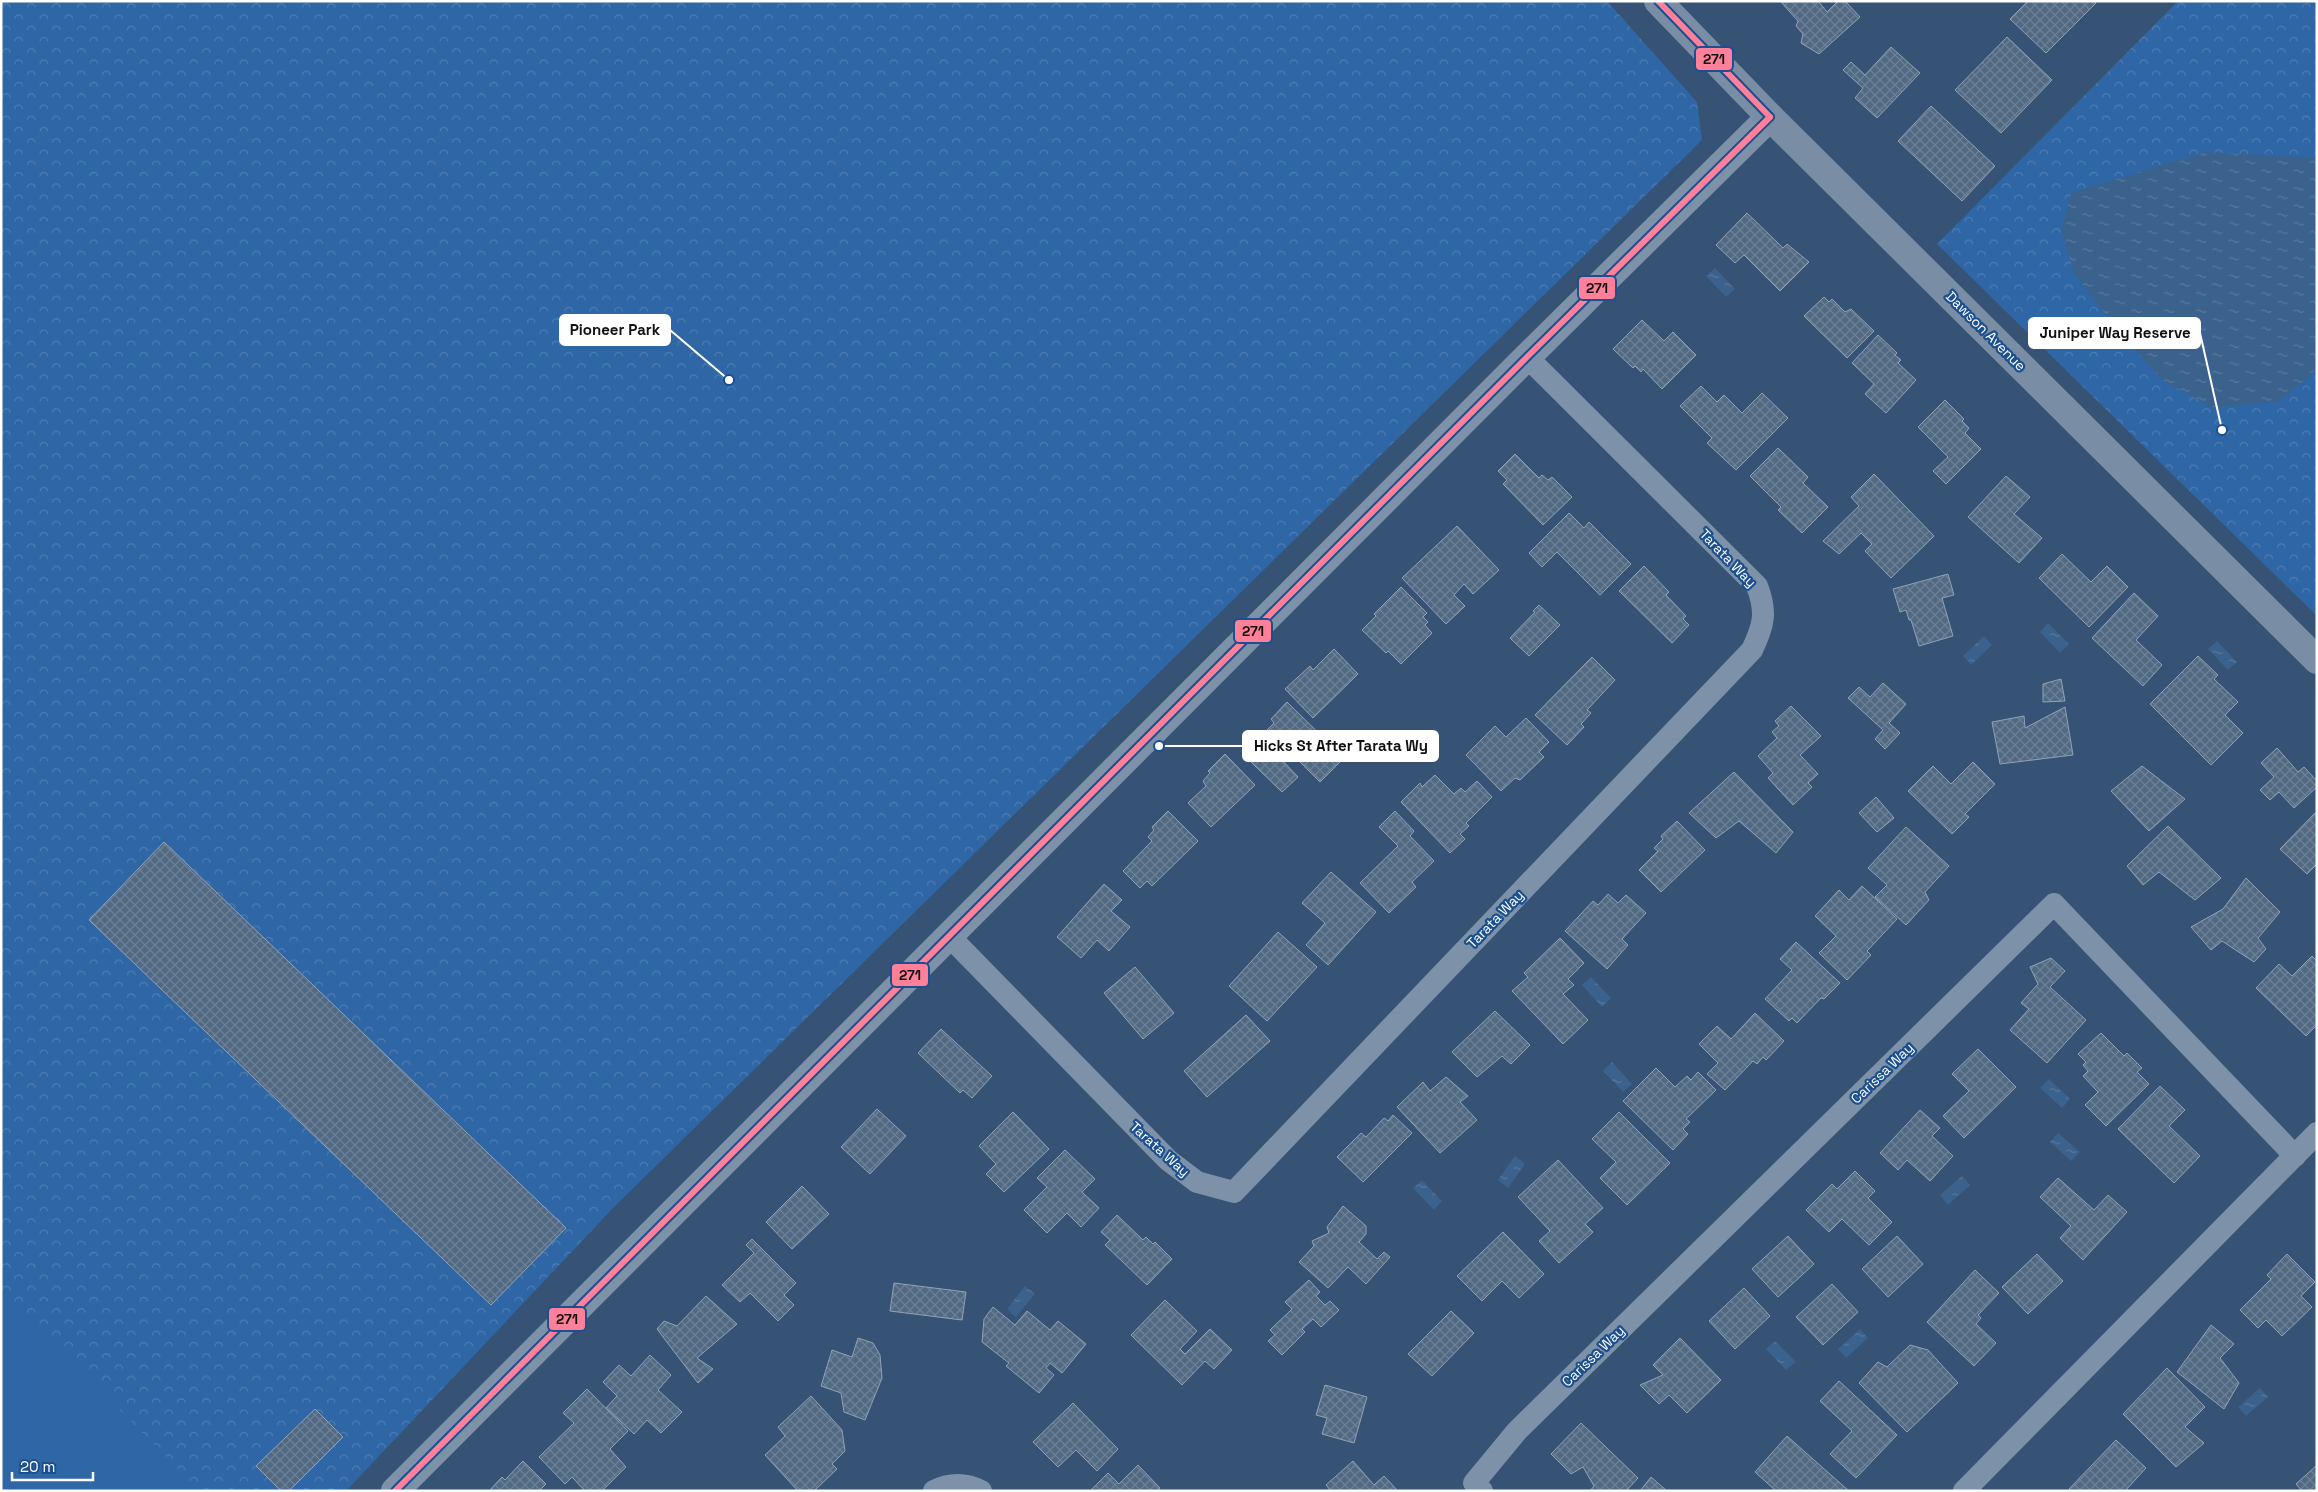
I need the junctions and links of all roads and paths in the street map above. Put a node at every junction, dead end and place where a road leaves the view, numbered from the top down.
1 (1658, 1) edge
2 (1770, 117) junction
3 (1527, 357) junction
4 (2317, 660) edge
5 (949, 936) junction
6 (2317, 1133) edge
7 (2295, 1156) junction
8 (395, 1491) edge
9 (934, 1491) edge
10 (981, 1491) edge
11 (1482, 1491) edge
12 (1964, 1491) edge

1 - 2 main road, Dawson Avenue
2 - 3 street
2 - 4 main road, Dawson Avenue
3 - 5 street
3 - 5 street, Tarata Way
5 - 8 street
6 - 7 street
7 - 11 street, Carissa Way
7 - 12 street
9 - 10 street

